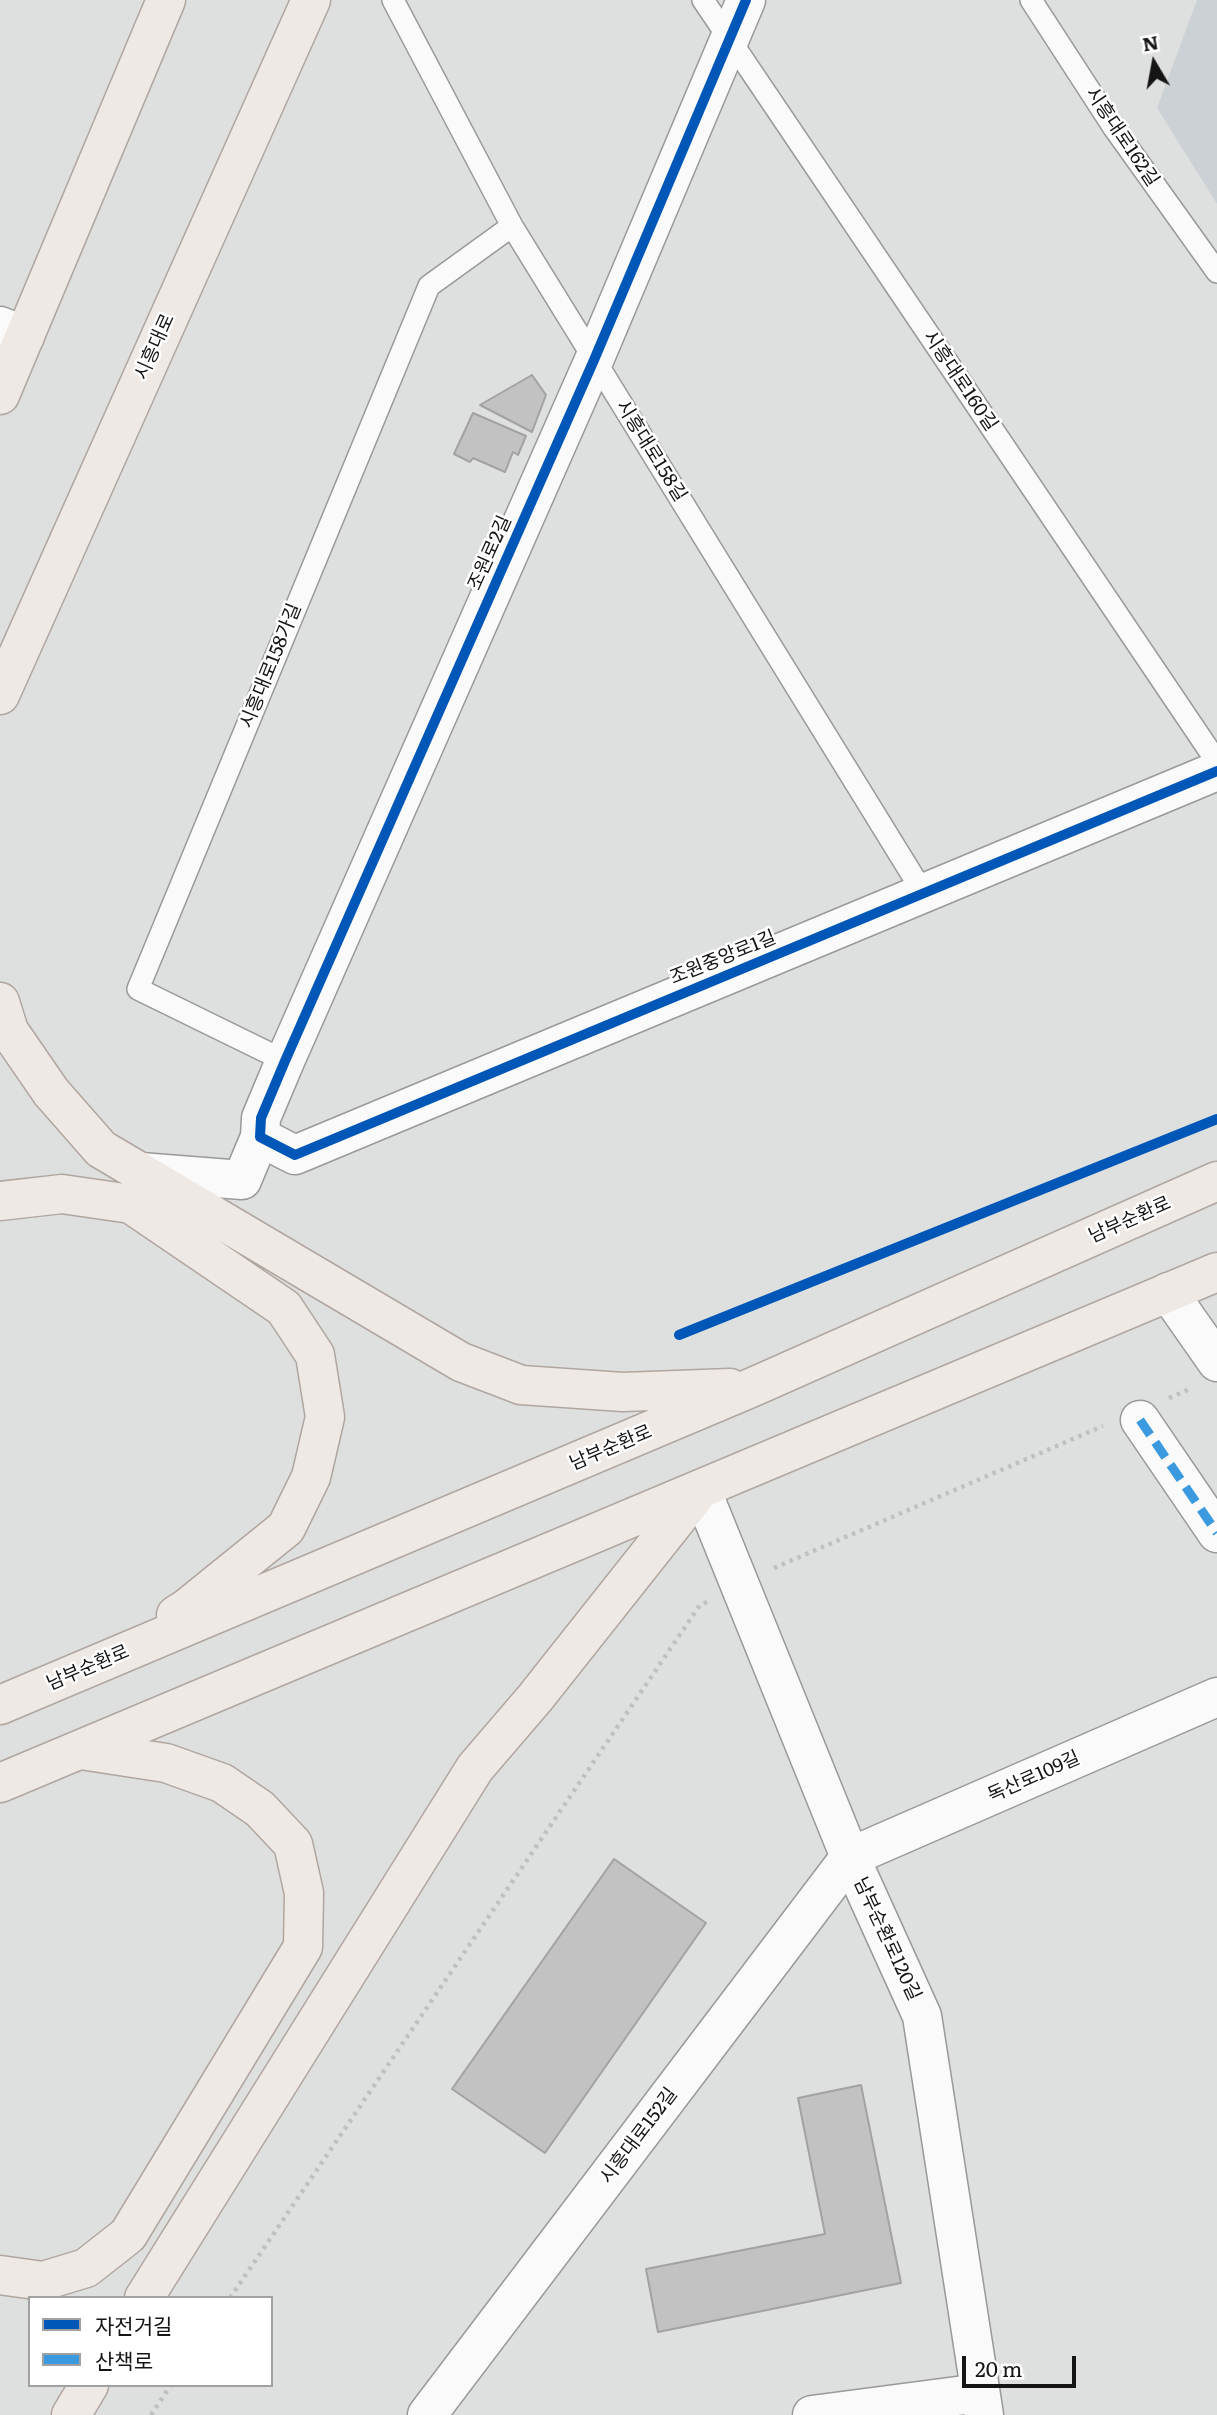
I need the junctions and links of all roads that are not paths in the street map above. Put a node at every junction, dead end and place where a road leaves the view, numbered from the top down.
1 (166, 0) edge
2 (311, 0) edge
3 (393, 0) edge
4 (703, 0) edge
5 (746, 0) edge
6 (1031, 0) edge
7 (730, 40) junction
8 (512, 226) junction
9 (1217, 272) edge
10 (12, 331) edge
11 (594, 359) junction
12 (0, 395) edge
13 (0, 695) edge
14 (1217, 762) edge
15 (1217, 771) edge
16 (923, 894) junction
17 (0, 1002) edge
18 (285, 1061) junction
19 (261, 1128) junction
20 (140, 1172) junction
21 (1217, 1181) edge
22 (0, 1201) edge
23 (1217, 1272) edge
24 (1168, 1292) junction
25 (1204, 1375) edge
26 (753, 1387) junction
27 (1137, 1415) road end
28 (701, 1489) junction
29 (1217, 1532) edge
30 (61, 1679) junction
31 (1217, 1697) edge
32 (0, 1704) edge
33 (81, 1750) junction
34 (0, 1783) edge
35 (850, 1857) junction
36 (0, 2275) edge
37 (145, 2296) edge
38 (88, 2387) edge
39 (982, 2404) edge
40 (71, 2415) edge
41 (427, 2415) edge
42 (812, 2415) edge

1 - 10 main road
2 - 13 main road, 시흥대로
3 - 8 lane, 시흥대로158길
4 - 7 lane, 시흥대로160길
5 - 7 street, 조원로2길
6 - 9 lane, 시흥대로162길
7 - 11 street, 조원로2길
7 - 14 lane, 시흥대로160길
8 - 11 lane, 시흥대로158길
8 - 18 lane, 시흥대로158가길
10 - 12 main road
11 - 16 lane, 시흥대로158길
11 - 18 street, 조원로2길
15 - 16 street, 조원중앙로1길
16 - 19 street, 조원중앙로1길
17 - 20 main road
18 - 19 street, 조원로2길
19 - 20 street, 조원로2길
20 - 26 main road
21 - 26 main road, 남부순환로
22 - 30 main road
23 - 24 main road
24 - 25 street
24 - 28 main road
26 - 30 main road, 남부순환로
27 - 29 street
28 - 33 main road
28 - 35 street, 남부순환로120길
28 - 37 main road
30 - 32 main road, 남부순환로
31 - 35 street, 독산로109길
33 - 34 main road
33 - 36 main road
35 - 39 street, 남부순환로120길
35 - 41 street, 시흥대로152길
38 - 40 main road
39 - 42 street

